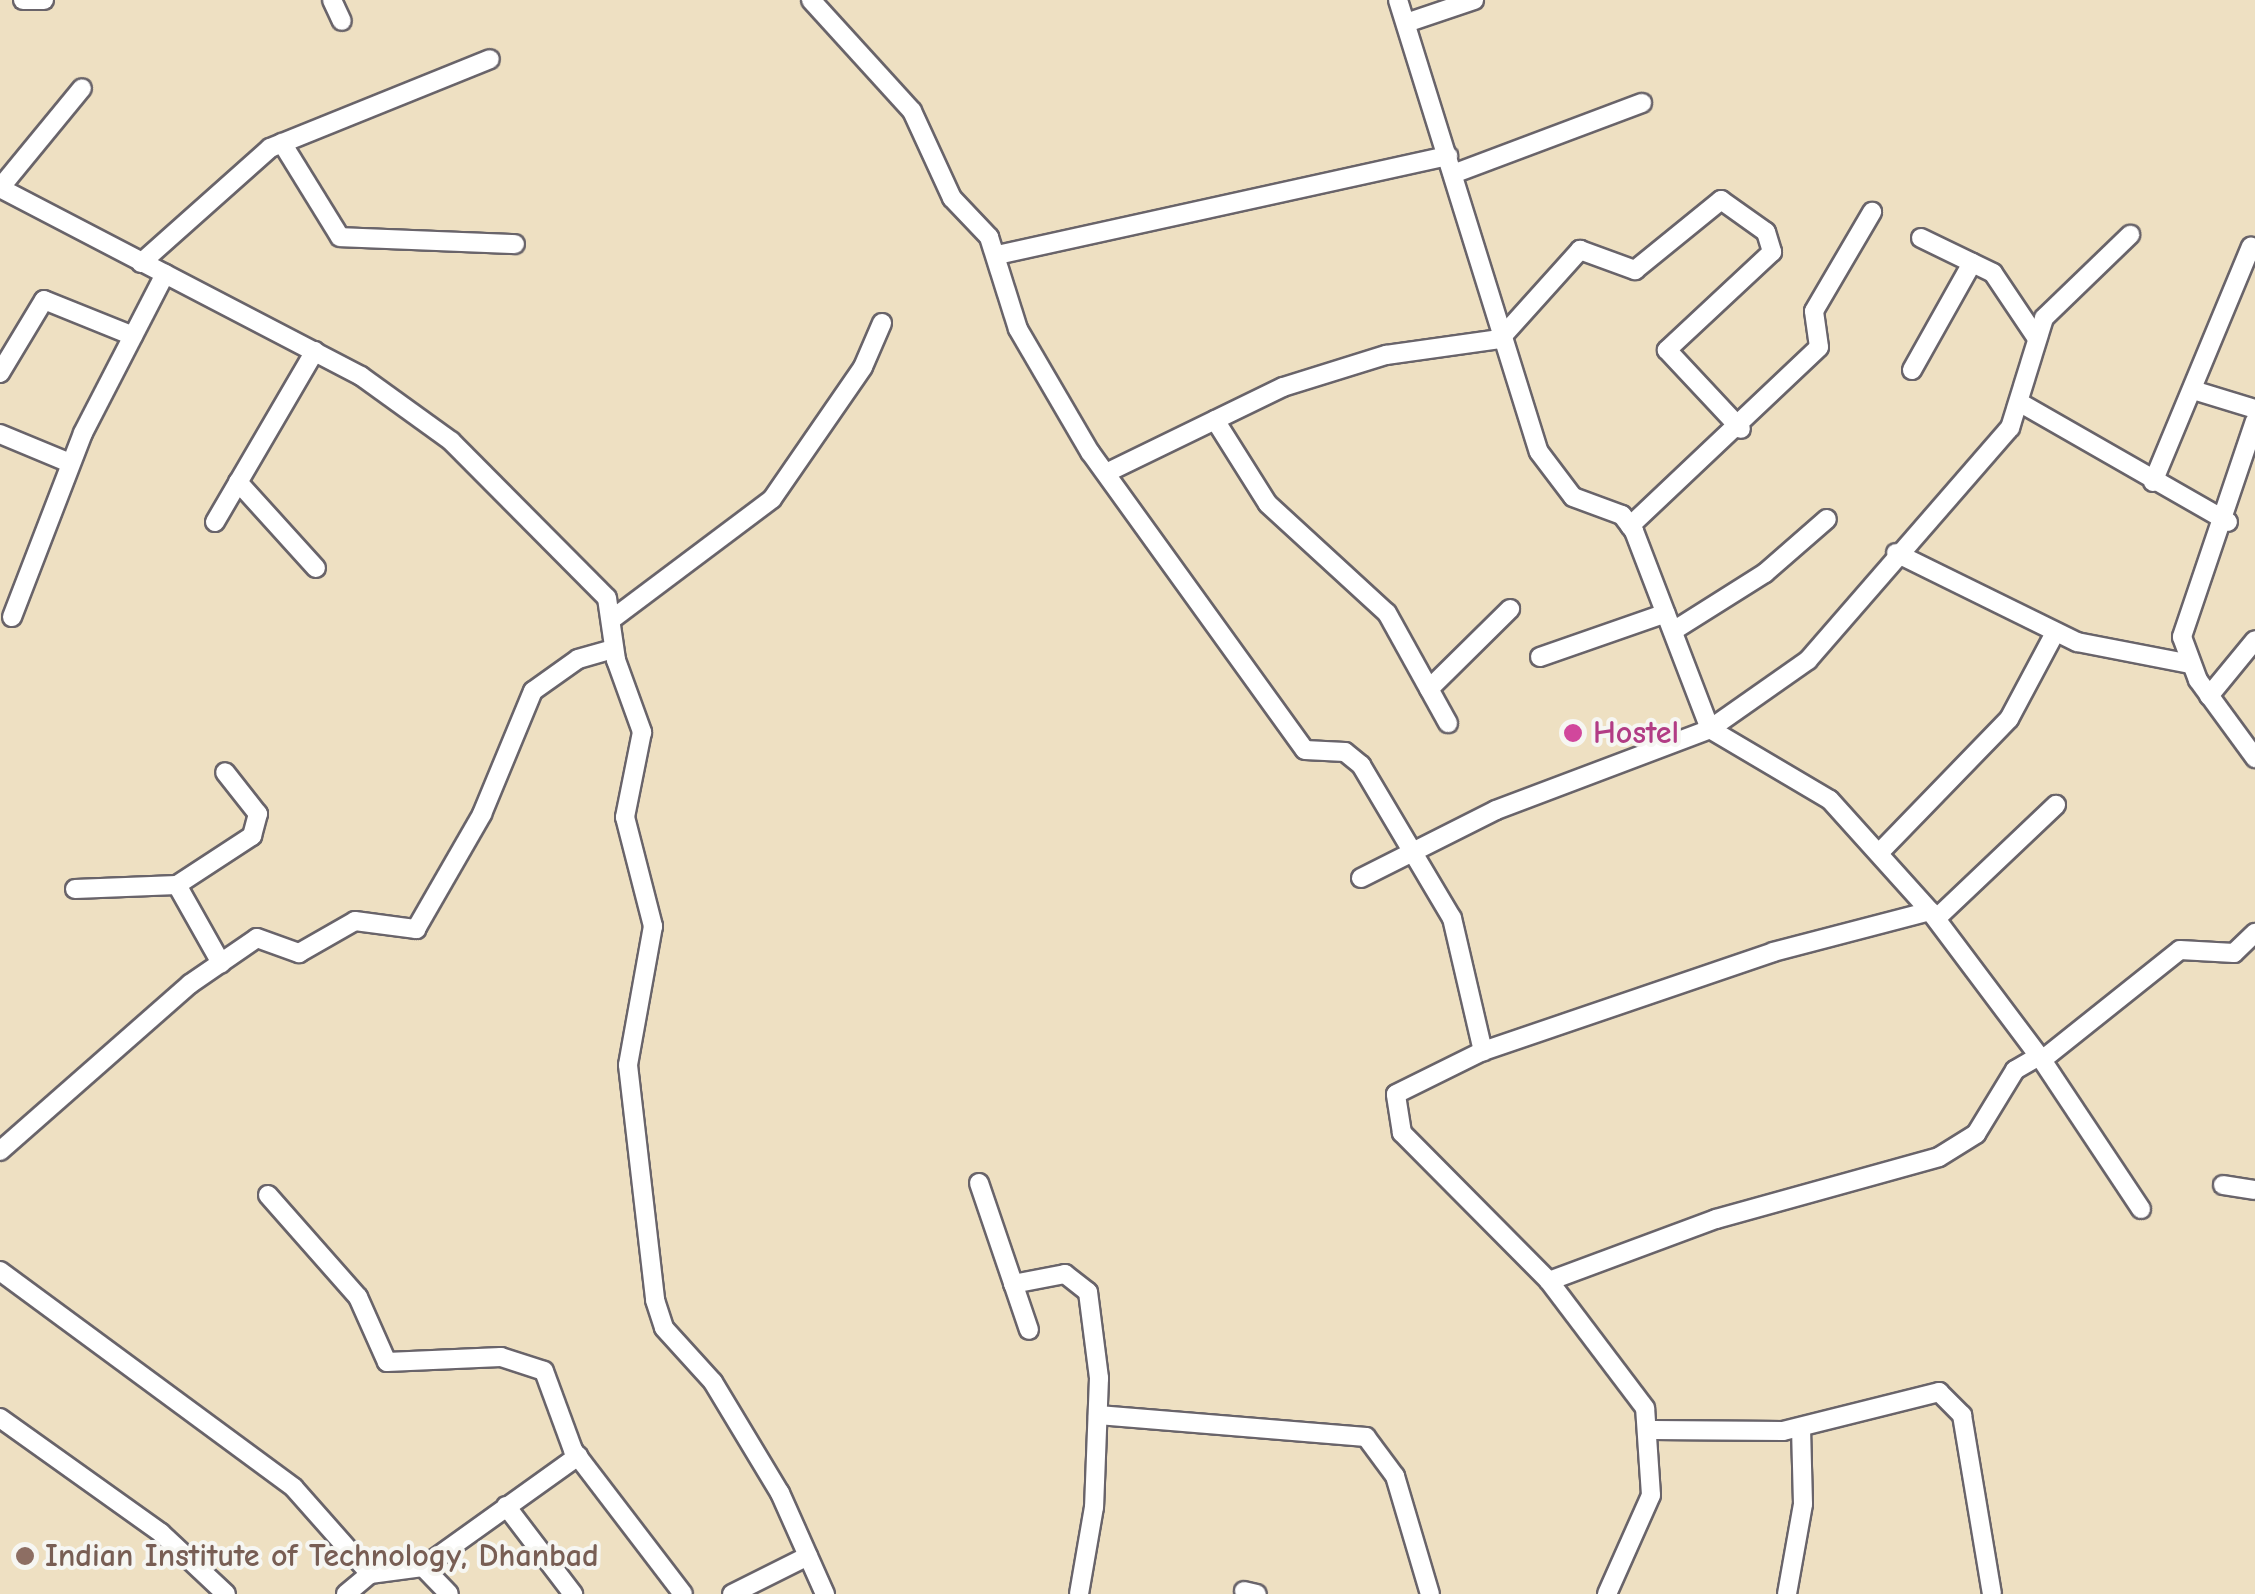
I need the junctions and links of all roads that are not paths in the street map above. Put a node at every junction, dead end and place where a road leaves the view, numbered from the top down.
1 (23, 0) edge
2 (44, 0) edge
3 (332, 0) edge
4 (812, 0) edge
5 (1398, 0) edge
6 (1474, 0) edge
7 (342, 21) dead end
8 (1406, 23) junction
9 (490, 59) dead end
10 (82, 88) dead end
11 (1642, 103) dead end
12 (282, 143) junction
13 (1448, 156) junction
14 (1454, 174) junction
15 (0, 188) edge
16 (1872, 212) dead end
17 (2130, 234) dead end
18 (1921, 238) dead end
19 (515, 244) dead end
20 (2251, 247) dead end
21 (998, 255) junction
22 (141, 263) junction
23 (1972, 263) junction
24 (165, 274) junction
25 (882, 322) dead end
26 (133, 336) junction
27 (2036, 337) junction
28 (1500, 339) junction
29 (316, 351) junction
30 (1912, 370) dead end
31 (0, 373) edge
32 (2193, 390) junction
33 (2024, 405) junction
34 (2255, 409) edge
35 (1215, 420) junction
36 (2255, 421) edge
37 (1741, 429) junction
38 (0, 434) edge
39 (70, 463) junction
40 (1106, 473) junction
41 (238, 482) junction
42 (2154, 482) junction
43 (1827, 519) dead end
44 (215, 522) dead end
45 (2228, 522) junction
46 (1630, 526) junction
47 (1896, 553) junction
48 (316, 568) dead end
49 (1510, 609) dead end
50 (12, 617) dead end
51 (614, 617) junction
52 (1669, 622) junction
53 (2055, 633) junction
54 (2255, 640) edge
55 (614, 649) junction
56 (1540, 656) dead end
57 (2190, 664) junction
58 (1429, 689) junction
59 (2208, 696) junction
60 (1448, 723) dead end
61 (1710, 729) junction
62 (2255, 758) edge
63 (224, 772) dead end
64 (2056, 805) dead end
65 (1411, 849) junction
66 (1881, 850) junction
67 (1361, 878) dead end
68 (177, 885) junction
69 (75, 889) dead end
70 (1935, 913) junction
71 (2255, 933) edge
72 (222, 963) junction
73 (1483, 1050) junction
74 (2039, 1059) junction
75 (0, 1152) edge
76 (979, 1183) dead end
77 (2224, 1185) dead end
78 (2255, 1190) edge
79 (268, 1196) dead end
80 (2141, 1209) dead end
81 (0, 1271) edge
82 (1549, 1281) junction
83 (1013, 1284) junction
84 (1029, 1330) dead end
85 (1098, 1415) junction
86 (0, 1418) edge
87 (1802, 1428) junction
88 (1652, 1430) junction
89 (578, 1456) junction
90 (506, 1506) junction
91 (808, 1556) junction
92 (423, 1567) junction
93 (370, 1574) junction
94 (226, 1594) edge
95 (346, 1594) edge
96 (450, 1594) edge
97 (573, 1594) edge
98 (683, 1594) edge
99 (732, 1594) edge
100 (825, 1594) edge
101 (1078, 1594) edge
102 (1430, 1594) edge
103 (1608, 1594) edge
104 (1787, 1594) edge
105 (1992, 1594) edge

1 - 2 street
3 - 7 street
4 - 21 street
5 - 8 street
6 - 8 street
8 - 13 street
9 - 12 street
10 - 15 street
11 - 14 street
12 - 19 street
12 - 22 street
13 - 14 street
13 - 21 street
14 - 28 street
15 - 22 street
16 - 37 street
17 - 27 street
18 - 23 street
20 - 32 street
21 - 40 street
22 - 24 street
23 - 27 street
23 - 30 street
24 - 26 street
24 - 29 street
25 - 51 street
26 - 31 street
26 - 39 street
27 - 33 street
28 - 35 street
28 - 37 street
28 - 46 street
29 - 41 street
29 - 51 street
32 - 34 street
32 - 42 street
33 - 42 street
33 - 47 street
35 - 40 street
35 - 58 street
36 - 45 street
37 - 46 street
38 - 39 street
39 - 50 street
40 - 65 street
41 - 44 street
41 - 48 street
42 - 45 street
43 - 52 street
45 - 57 street
46 - 52 street
47 - 53 street
47 - 61 street
49 - 58 street
51 - 55 street
52 - 56 street
52 - 61 street
53 - 57 street
53 - 66 street
54 - 59 street
55 - 72 street
55 - 91 street
57 - 59 street
58 - 60 street
59 - 62 street
61 - 65 street
61 - 66 street
63 - 68 street
64 - 70 street
65 - 67 street
65 - 73 street
66 - 70 street
68 - 69 street
68 - 72 street
70 - 73 street
70 - 74 street
71 - 74 street
72 - 75 street
73 - 82 street
74 - 80 street
74 - 82 street
76 - 83 street
77 - 78 street
79 - 89 street
81 - 93 street
82 - 88 street
83 - 84 street
83 - 85 street
85 - 101 street
85 - 102 street
86 - 94 street
87 - 88 street
87 - 104 street
87 - 105 street
88 - 103 street
89 - 90 street
89 - 98 street
90 - 92 street
90 - 97 street
91 - 99 street
91 - 100 street
92 - 93 street
92 - 96 street
93 - 95 street

